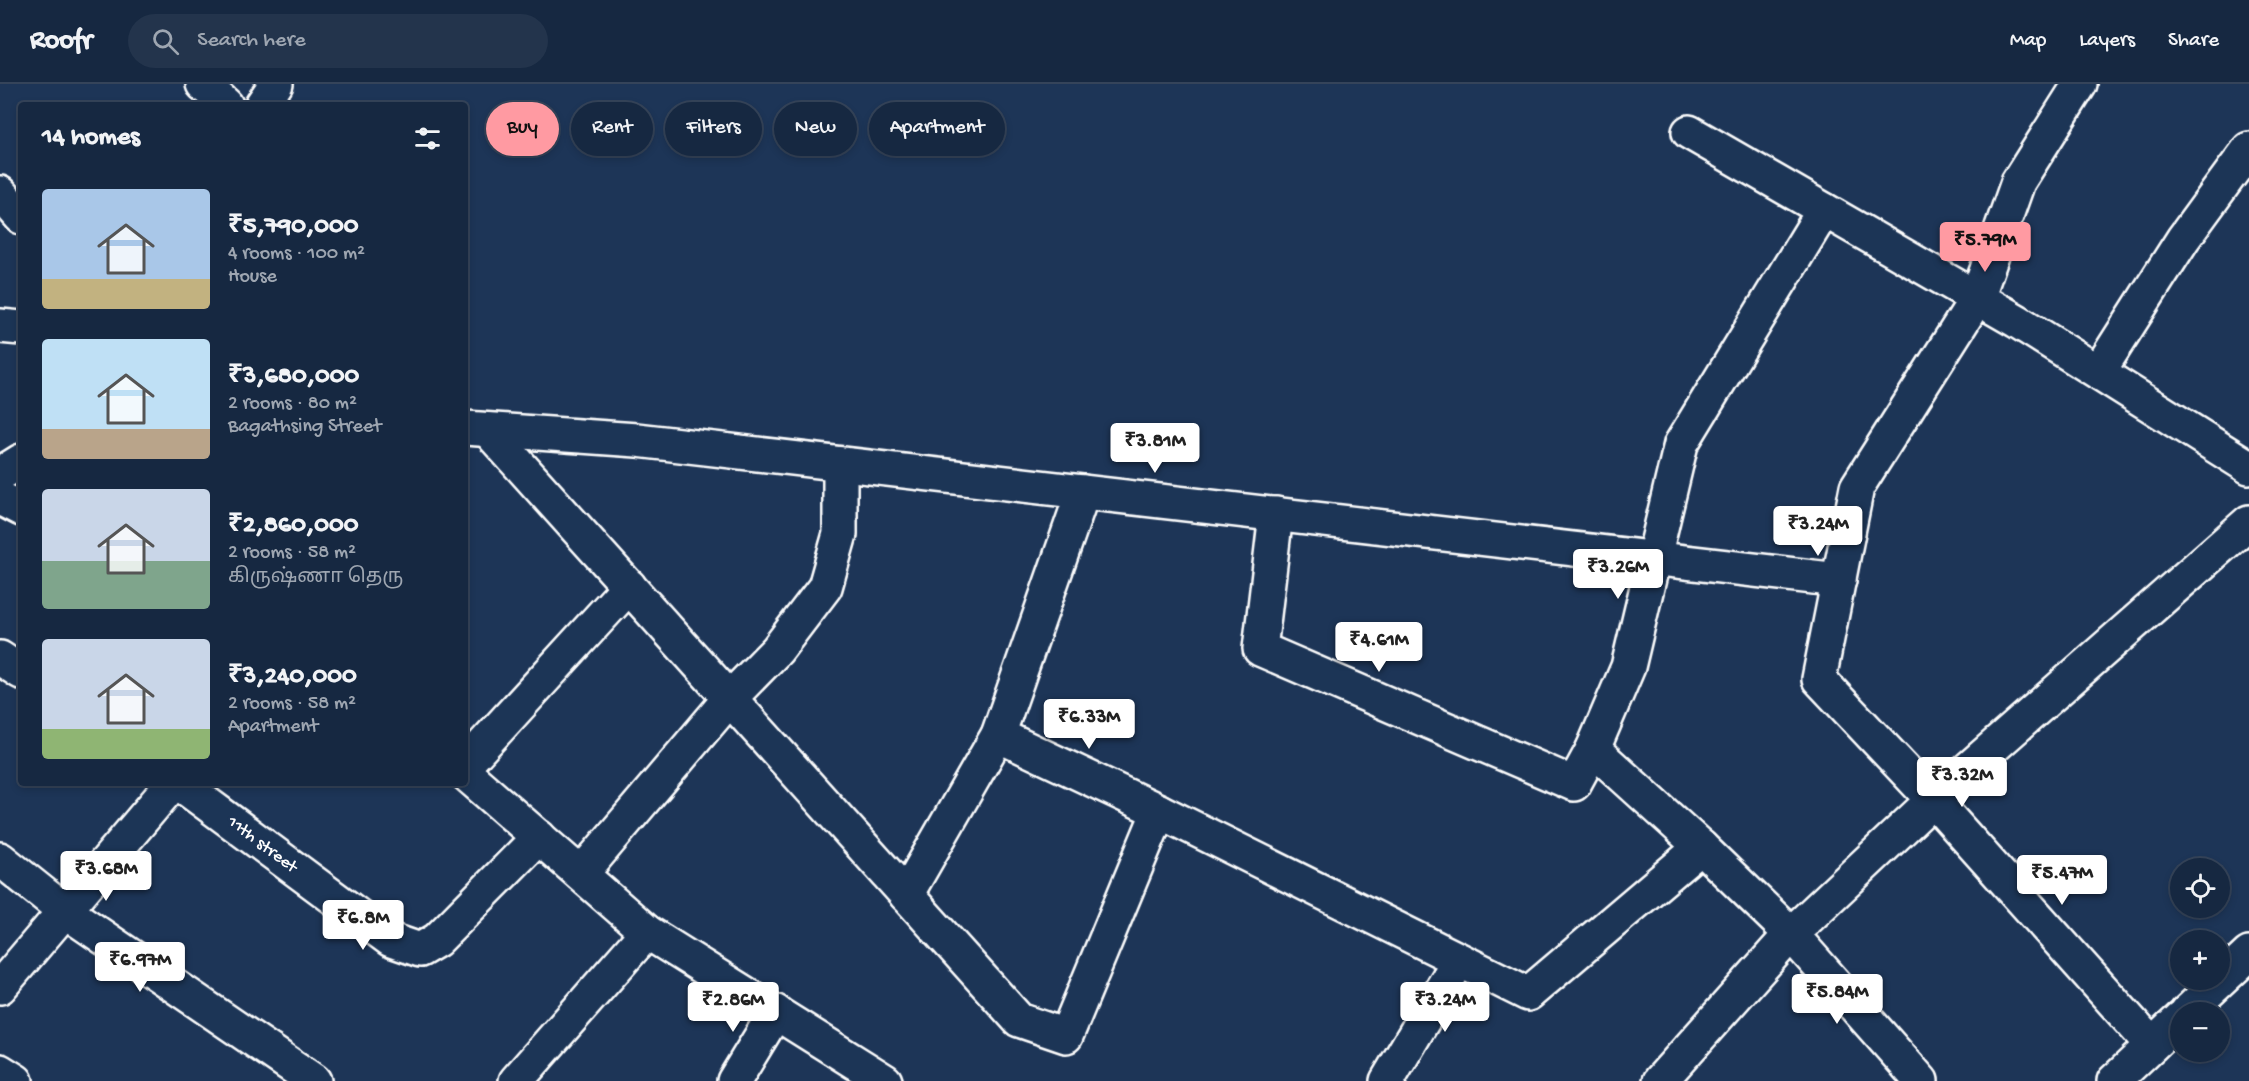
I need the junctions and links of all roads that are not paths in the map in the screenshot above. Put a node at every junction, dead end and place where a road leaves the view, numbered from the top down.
1 (203, 84) edge
2 (276, 84) edge
3 (2080, 84) edge
4 (223, 102) edge
5 (264, 102) edge
6 (1689, 132) dead end
7 (2249, 149) edge
8 (0, 193) edge
9 (1824, 210) junction
10 (18, 214) edge
11 (1977, 298) junction
12 (0, 326) edge
13 (18, 328) edge
14 (2099, 371) junction
15 (477, 429) edge
16 (18, 463) edge
17 (840, 464) junction
18 (2249, 467) edge
19 (0, 474) edge
20 (1083, 492) junction
21 (0, 498) edge
22 (18, 507) edge
23 (1276, 514) junction
24 (2249, 522) edge
25 (1654, 558) junction
26 (1839, 580) junction
27 (629, 586) junction
28 (0, 657) edge
29 (18, 670) edge
30 (730, 698) junction
31 (998, 735) junction
32 (1593, 749) junction
33 (468, 762) edge
34 (468, 776) edge
35 (170, 786) edge
36 (183, 786) edge
37 (1933, 800) junction
38 (1159, 811) junction
39 (539, 837) junction
40 (1701, 847) junction
41 (0, 859) edge
42 (581, 874) junction
43 (906, 895) junction
44 (64, 912) junction
45 (647, 932) junction
46 (1791, 934) junction
47 (2249, 954) edge
48 (1459, 960) junction
49 (0, 987) edge
50 (2198, 1002) edge
51 (776, 1012) junction
52 (2170, 1028) edge
53 (2152, 1045) junction
54 (0, 1071) edge
55 (16, 1081) edge
56 (314, 1081) edge
57 (516, 1081) edge
58 (734, 1081) edge
59 (885, 1081) edge
60 (1387, 1081) edge
61 (1660, 1081) edge
62 (1921, 1081) edge
63 (2114, 1081) edge

1 - 4 street
2 - 5 street
3 - 11 street
6 - 9 street
7 - 14 street
8 - 10 street
9 - 11 street
9 - 25 street
11 - 14 street
11 - 26 street
12 - 13 street
14 - 18 street
15 - 17 street
15 - 27 street
16 - 19 street
17 - 20 street
17 - 30 street
20 - 23 street
20 - 31 street
21 - 22 street
23 - 25 street
23 - 32 street
24 - 37 street
25 - 26 street
25 - 32 street
26 - 37 street
27 - 30 street
27 - 33 street
28 - 29 street
30 - 42 street
30 - 43 street
31 - 38 street
31 - 43 street
32 - 40 street
34 - 39 street
35 - 44 street
36 - 39 street, 11th street
37 - 46 street
37 - 53 street
38 - 43 street
38 - 48 street
39 - 42 street
40 - 46 street
40 - 48 street
41 - 44 street
42 - 45 street
44 - 49 street
44 - 56 street
45 - 51 street
45 - 57 street
46 - 61 street
46 - 62 street
47 - 50 street
48 - 60 street
51 - 58 street
51 - 59 street
52 - 53 street
53 - 63 street
54 - 55 street

